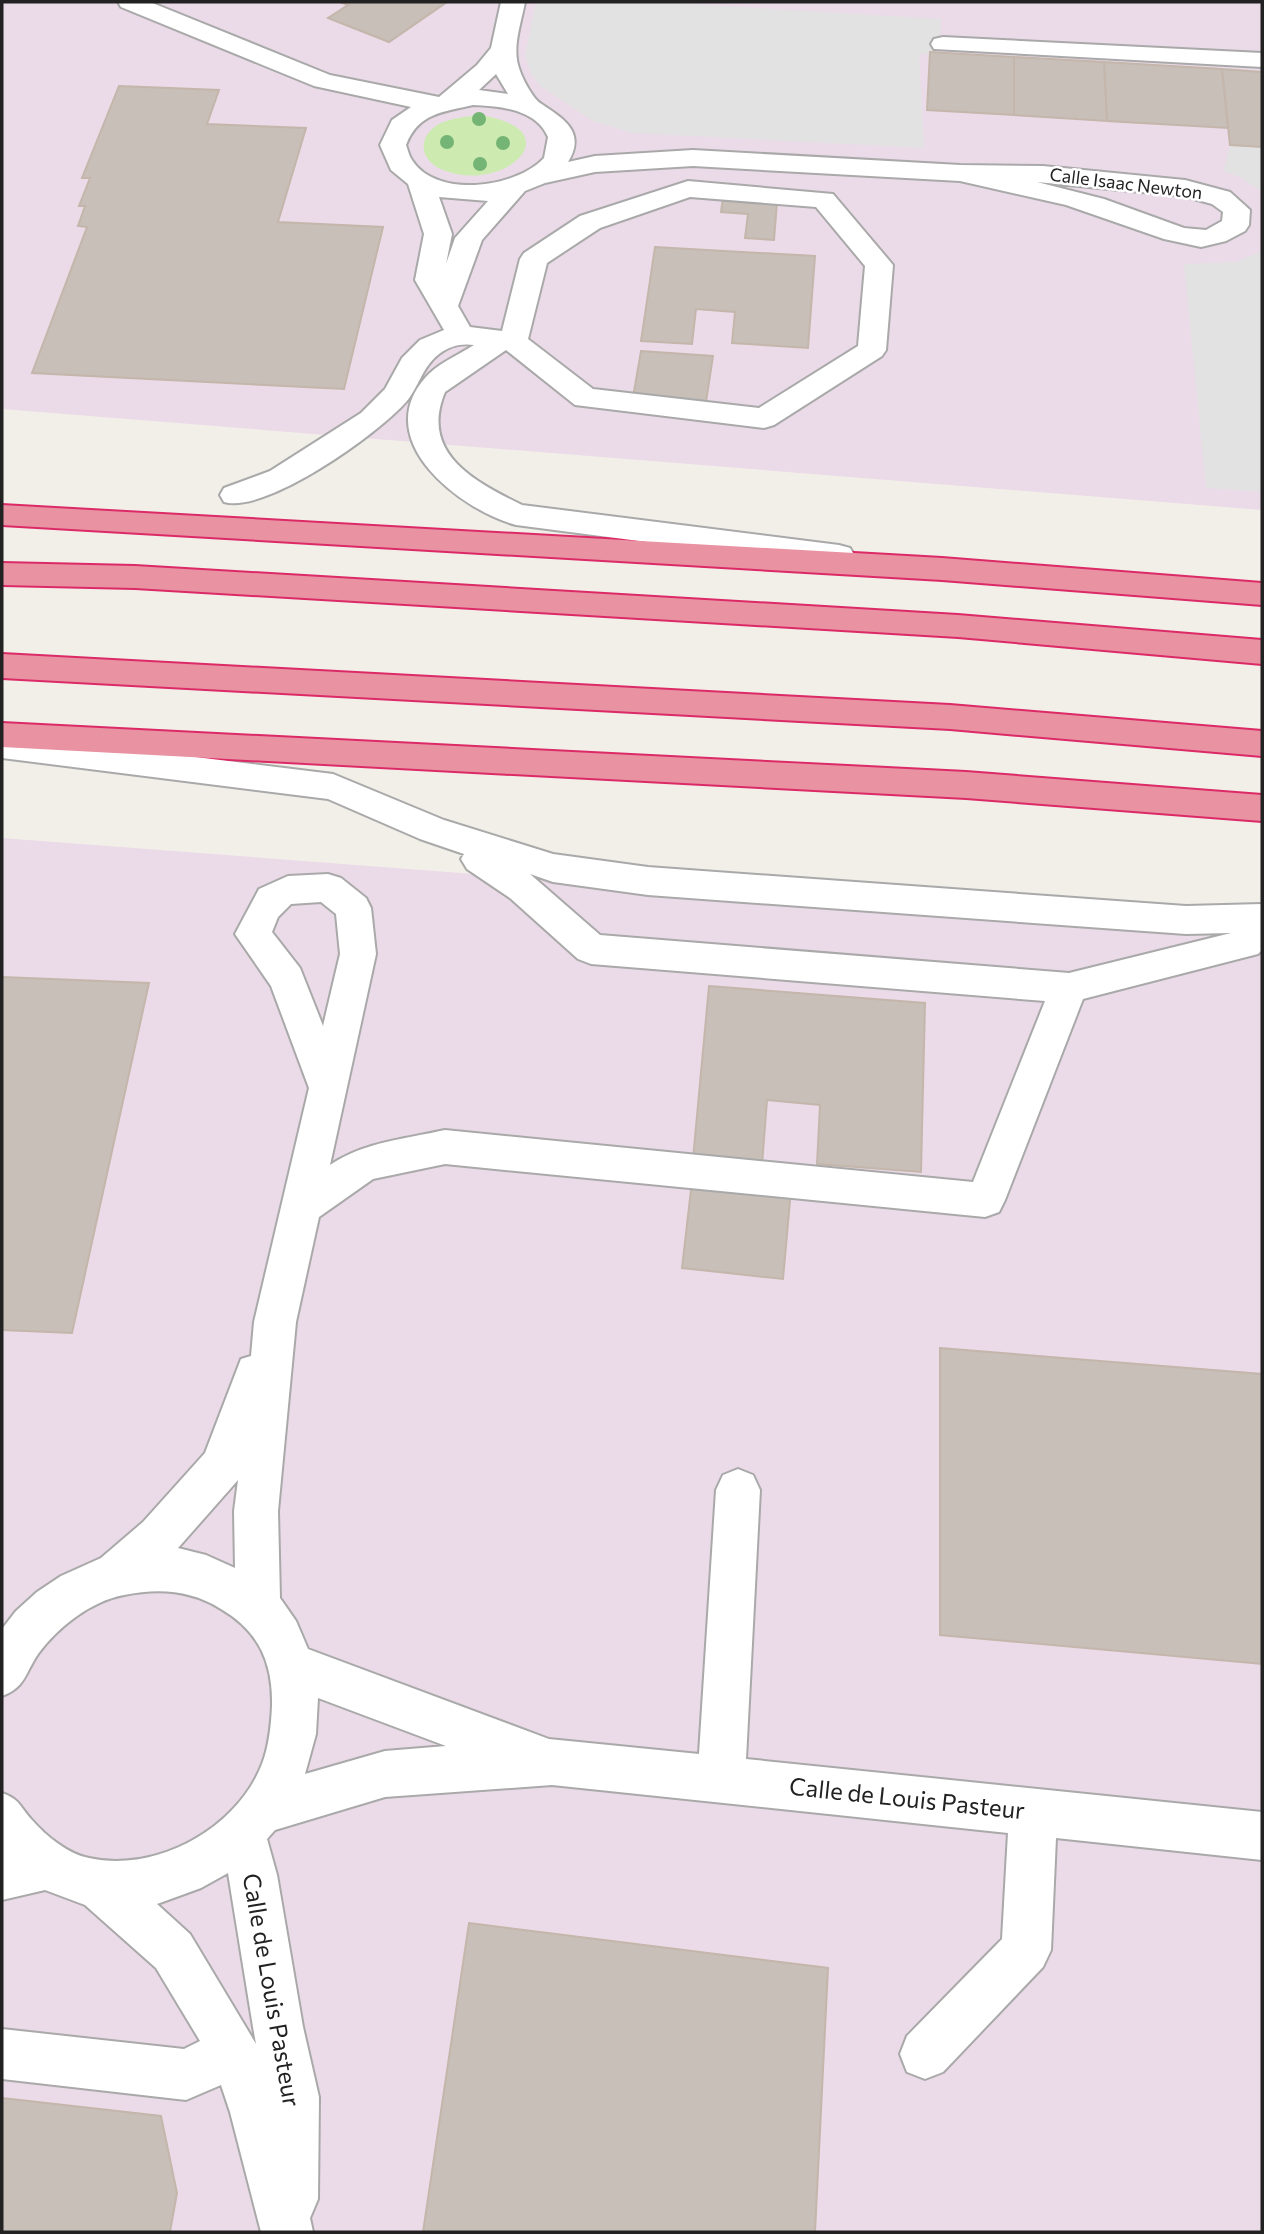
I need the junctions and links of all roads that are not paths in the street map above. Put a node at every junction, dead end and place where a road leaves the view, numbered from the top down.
1 (130, 2) edge
2 (513, 2) edge
3 (943, 44) dead end
4 (503, 49) junction
5 (1262, 60) edge
6 (323, 81) junction
7 (444, 102) junction
8 (528, 106) junction
9 (556, 126) junction
10 (379, 127) junction
11 (693, 158) junction
12 (960, 173) junction
13 (421, 183) junction
14 (526, 183) junction
15 (444, 307) junction
16 (460, 334) junction
17 (506, 342) junction
18 (235, 495) dead end
19 (2, 515) edge
20 (2, 521) edge
21 (158, 524) junction
22 (942, 569) junction
23 (2, 574) edge
24 (1262, 594) edge
25 (1262, 652) edge
26 (2, 666) edge
27 (2, 735) edge
28 (1262, 744) edge
29 (2, 745) edge
30 (1262, 808) edge
31 (432, 830) junction
32 (1258, 934) edge
33 (1069, 988) junction
34 (328, 1088) junction
35 (301, 1207) junction
36 (275, 1322) junction
37 (738, 1490) dead end
38 (115, 1575) junction
39 (258, 1607) junction
40 (292, 1666) junction
41 (2, 1673) edge
42 (552, 1762) junction
43 (721, 1780) junction
44 (1034, 1812) junction
45 (2, 1817) edge
46 (252, 1821) junction
47 (1262, 1836) edge
48 (23, 1871) edge
49 (97, 1884) junction
50 (234, 2051) junction
51 (2, 2054) edge
52 (925, 2054) dead end
53 (289, 2232) edge

1 - 6 street
2 - 4 street
3 - 5 street
4 - 7 street
4 - 8 street
6 - 7 street
6 - 10 street
7 - 8 street
7 - 10 street
8 - 9 street, Calle Isaac Newton
9 - 11 street, Calle Isaac Newton
9 - 14 street
10 - 13 street
11 - 12 street, Calle Isaac Newton
11 - 14 street, Calle Isaac Newton
12 - 12 street, Calle Isaac Newton
13 - 14 street, Calle Isaac Newton
13 - 15 street
14 - 15 street
15 - 16 street
16 - 17 street
16 - 18 street
17 - 17 street
17 - 22 street
19 - 21 highway
20 - 21 highway
21 - 22 highway
22 - 24 highway
23 - 25 highway
26 - 28 highway
27 - 30 highway
29 - 31 street
31 - 32 street
31 - 33 street
32 - 33 street
33 - 35 street
34 - 34 street
34 - 35 street
35 - 36 street
36 - 38 street
36 - 39 street
37 - 43 street
38 - 39 street
38 - 41 street
39 - 40 street
40 - 42 street, Calle de Louis Pasteur
40 - 46 street
42 - 43 street, Calle de Louis Pasteur
42 - 46 street, Calle de Louis Pasteur
43 - 44 street, Calle de Louis Pasteur
44 - 47 street, Calle de Louis Pasteur
44 - 52 street
45 - 48 street
46 - 49 street
46 - 53 street, Calle de Louis Pasteur
48 - 49 street
49 - 50 street, Calle de Louis Pasteur
50 - 51 street
50 - 53 street, Calle de Louis Pasteur

